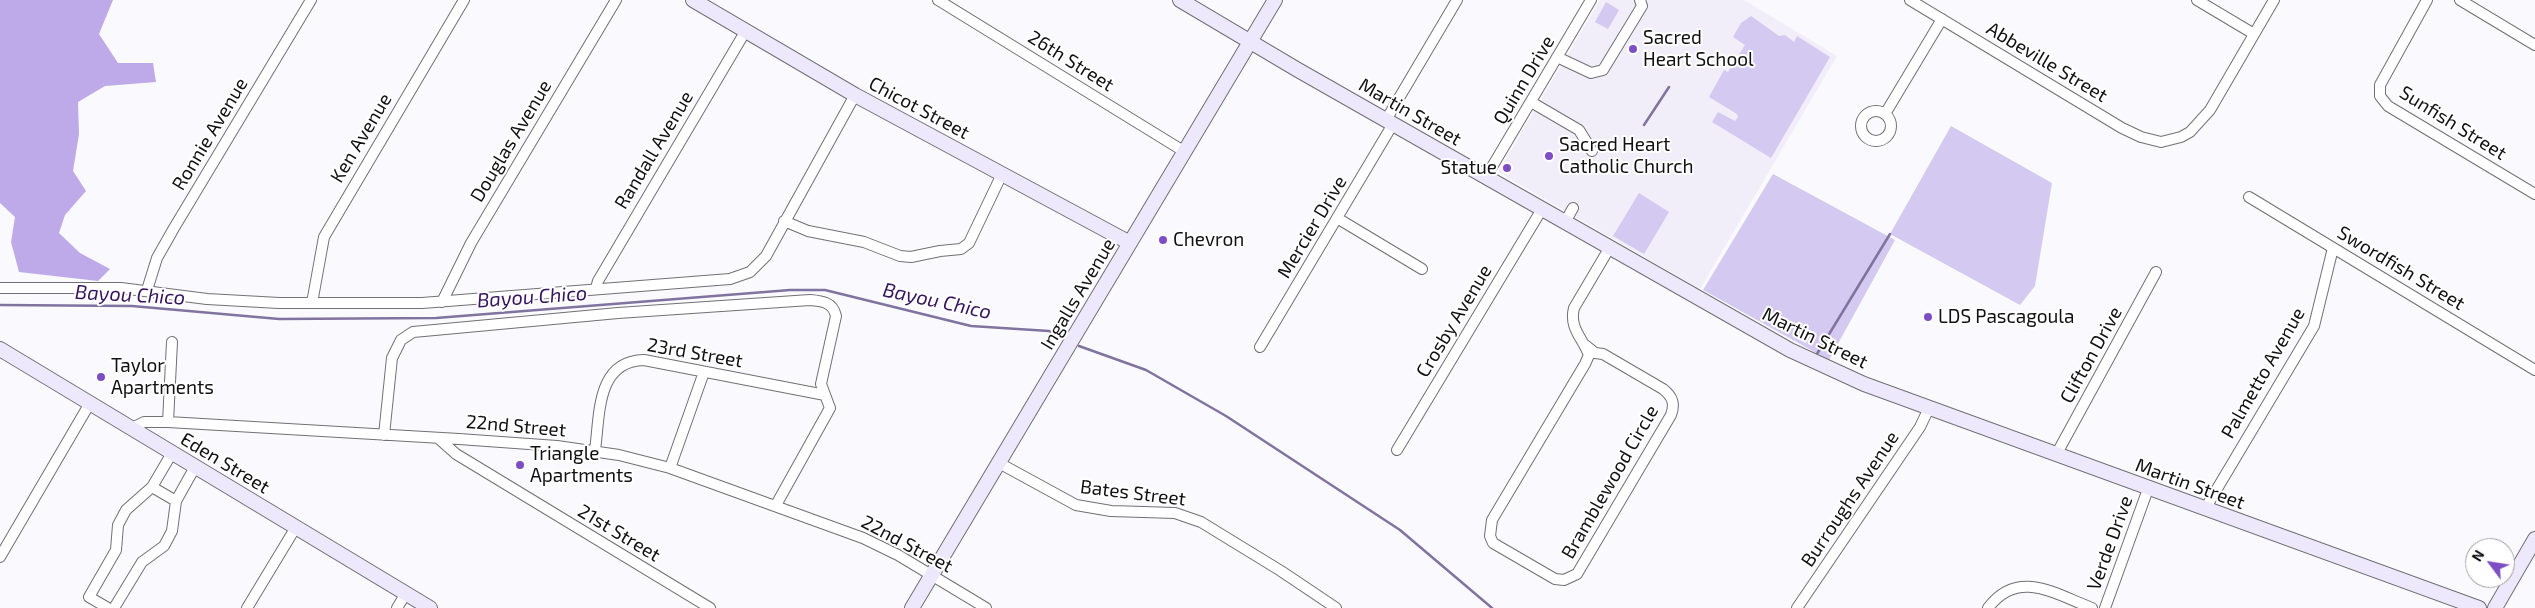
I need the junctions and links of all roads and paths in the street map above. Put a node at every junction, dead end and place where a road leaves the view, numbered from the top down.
1 (311, 0) edge
2 (464, 0) edge
3 (616, 0) edge
4 (693, 0) edge
5 (938, 0) edge
6 (1180, 0) edge
7 (1275, 0) edge
8 (1457, 0) edge
9 (1591, 0) edge
10 (1640, 0) edge
11 (1910, 0) edge
12 (2197, 0) edge
13 (2274, 0) edge
14 (2427, 0) edge
15 (2460, 0) edge
16 (1942, 19) junction
17 (745, 32) junction
18 (2254, 34) junction
19 (1250, 42) junction
20 (2535, 45) edge
21 (1557, 57) junction
22 (855, 95) junction
23 (1531, 102) junction
24 (1885, 114) dead end
25 (1390, 122) junction
26 (1592, 151) dead end
27 (1185, 152) junction
28 (1002, 174) junction
29 (1486, 177) junction
30 (2535, 194) edge
31 (2249, 197) dead end
32 (1573, 208) dead end
33 (1542, 209) junction
34 (1337, 218) junction
35 (784, 221) junction
36 (1565, 222) junction
37 (1130, 243) junction
38 (1610, 248) junction
39 (2333, 248) junction
40 (1422, 269) dead end
41 (2156, 272) dead end
42 (0, 288) edge
43 (596, 288) junction
44 (147, 290) junction
45 (442, 302) junction
46 (312, 303) junction
47 (172, 342) dead end
48 (1260, 347) dead end
49 (0, 350) edge
50 (1592, 354) junction
51 (2535, 370) edge
52 (704, 372) junction
53 (825, 394) junction
54 (90, 404) junction
55 (1929, 408) junction
56 (168, 422) junction
57 (132, 428) junction
58 (384, 434) junction
59 (438, 438) junction
60 (595, 450) junction
61 (1397, 450) dead end
62 (172, 453) junction
63 (2056, 455) junction
64 (999, 462) junction
65 (195, 467) junction
66 (670, 468) junction
67 (152, 487) junction
68 (2148, 489) junction
69 (176, 501) junction
70 (776, 505) junction
71 (2205, 509) junction
72 (296, 527) junction
73 (2535, 539) edge
74 (0, 557) edge
75 (932, 575) junction
76 (406, 593) junction
77 (108, 608) edge
78 (114, 608) edge
79 (247, 608) edge
80 (397, 608) edge
81 (430, 608) edge
82 (710, 608) edge
83 (912, 608) edge
84 (986, 608) edge
85 (1336, 608) edge
86 (1797, 608) edge
87 (1988, 608) edge
88 (2092, 608) edge
89 (2106, 608) edge
90 (2480, 608) edge
91 (2495, 608) edge

1 - 44 street, Ronnie Avenue
2 - 46 street, Ken Avenue
3 - 45 street, Douglas Avenue
4 - 17 street, Chicot Street
5 - 27 street, 26th Street
6 - 19 street, Martin Street
7 - 19 street, Ingalls Avenue
8 - 25 street, Mercier Drive
9 - 21 street, Quinn Drive
10 - 21 street
11 - 16 street, Abbeville Street
12 - 18 street
13 - 18 street
14 - 30 street, Sunfish Street
15 - 20 street
16 - 18 street, Abbeville Street
16 - 24 street
17 - 22 street, Chicot Street
17 - 43 street, Randall Avenue
19 - 25 street, Martin Street
19 - 27 street, Ingalls Avenue
21 - 23 street, Quinn Drive
22 - 28 street, Chicot Street
22 - 35 street
23 - 26 street
23 - 29 street, Quinn Drive
25 - 29 street, Martin Street
25 - 34 street, Mercier Drive
27 - 37 street, Ingalls Avenue
28 - 35 street
28 - 37 street, Chicot Street
29 - 33 street, Martin Street
31 - 39 street, Swordfish Street
32 - 36 street
33 - 36 street, Martin Street
33 - 61 street, Crosby Avenue
34 - 40 street
34 - 48 street, Mercier Drive
35 - 43 street
36 - 38 street, Martin Street
37 - 64 street, Ingalls Avenue
38 - 50 street, Bramblewood Circle
38 - 55 street, Martin Street
39 - 51 street, Swordfish Street
39 - 71 street, Palmetto Avenue
41 - 63 street, Clifton Drive
42 - 44 street
43 - 45 street
44 - 46 street
45 - 46 street
47 - 56 street
49 - 54 street, Eden Street
50 - 50 street, Bramblewood Circle
52 - 53 street, 23rd Street
52 - 60 street, 23rd Street
52 - 66 street
53 - 58 street
53 - 70 street
54 - 57 street, Eden Street
54 - 74 street
55 - 63 street, Martin Street
55 - 86 street, Burroughs Avenue
56 - 57 street, 22nd Street
56 - 58 street, 22nd Street
57 - 62 street, Eden Street
58 - 59 street, 22nd Street
59 - 60 street, 22nd Street
59 - 82 street, 21st Street
60 - 66 street, 22nd Street
62 - 65 street, Eden Street
62 - 67 street
63 - 68 street, Martin Street
64 - 75 street, Ingalls Avenue
64 - 85 street, Bates Street
65 - 69 street
65 - 72 street, Eden Street
66 - 70 street, 22nd Street
67 - 69 street
67 - 77 street
68 - 71 street, Martin Street
68 - 89 street, Verde Drive
69 - 78 street
70 - 75 street, 22nd Street
71 - 90 street, Martin Street
72 - 76 street, Eden Street
72 - 79 street
73 - 91 street
75 - 83 street, Ingalls Avenue
75 - 84 street, 22nd Street
76 - 80 street
76 - 81 street, Eden Street
87 - 88 street

